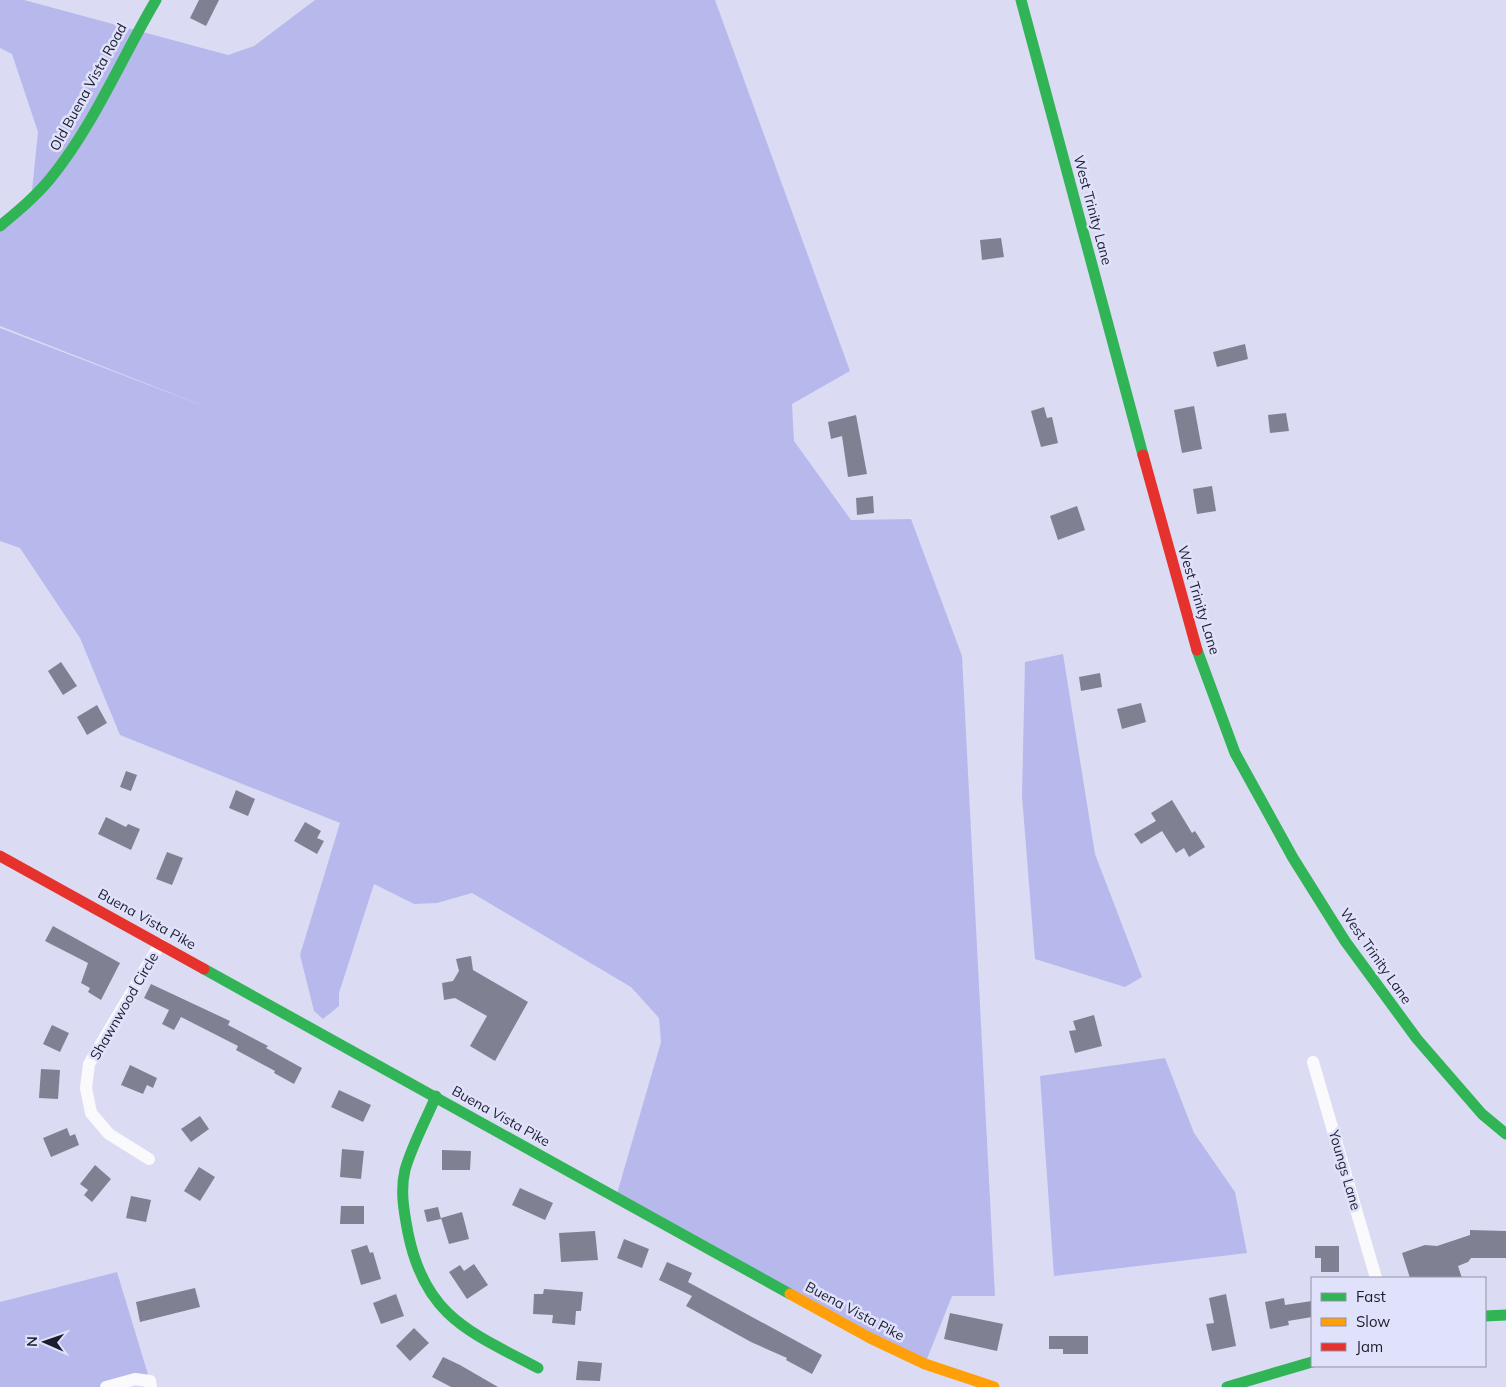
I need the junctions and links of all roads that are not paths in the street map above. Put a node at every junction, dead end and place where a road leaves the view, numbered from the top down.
1 (156, 0) edge
2 (1021, 0) edge
3 (0, 226) edge
4 (0, 856) edge
5 (160, 944) junction
6 (1313, 1062) dead end
7 (436, 1096) junction
8 (1506, 1134) edge
9 (149, 1159) dead end
10 (1376, 1277) edge
11 (1506, 1315) edge
12 (1486, 1316) edge
13 (1311, 1362) edge
14 (538, 1368) dead end
15 (151, 1384) edge
16 (106, 1387) edge
17 (994, 1387) edge
18 (1227, 1387) edge

1 - 3 main road, Old Buena Vista Road
2 - 8 main road, West Trinity Lane
4 - 5 main road, Buena Vista Pike
5 - 7 main road, Buena Vista Pike
5 - 9 street, Shawnwood Circle
6 - 10 street, Youngs Lane
7 - 14 main road
7 - 17 main road, Buena Vista Pike
11 - 12 main road
13 - 18 main road
15 - 16 street

